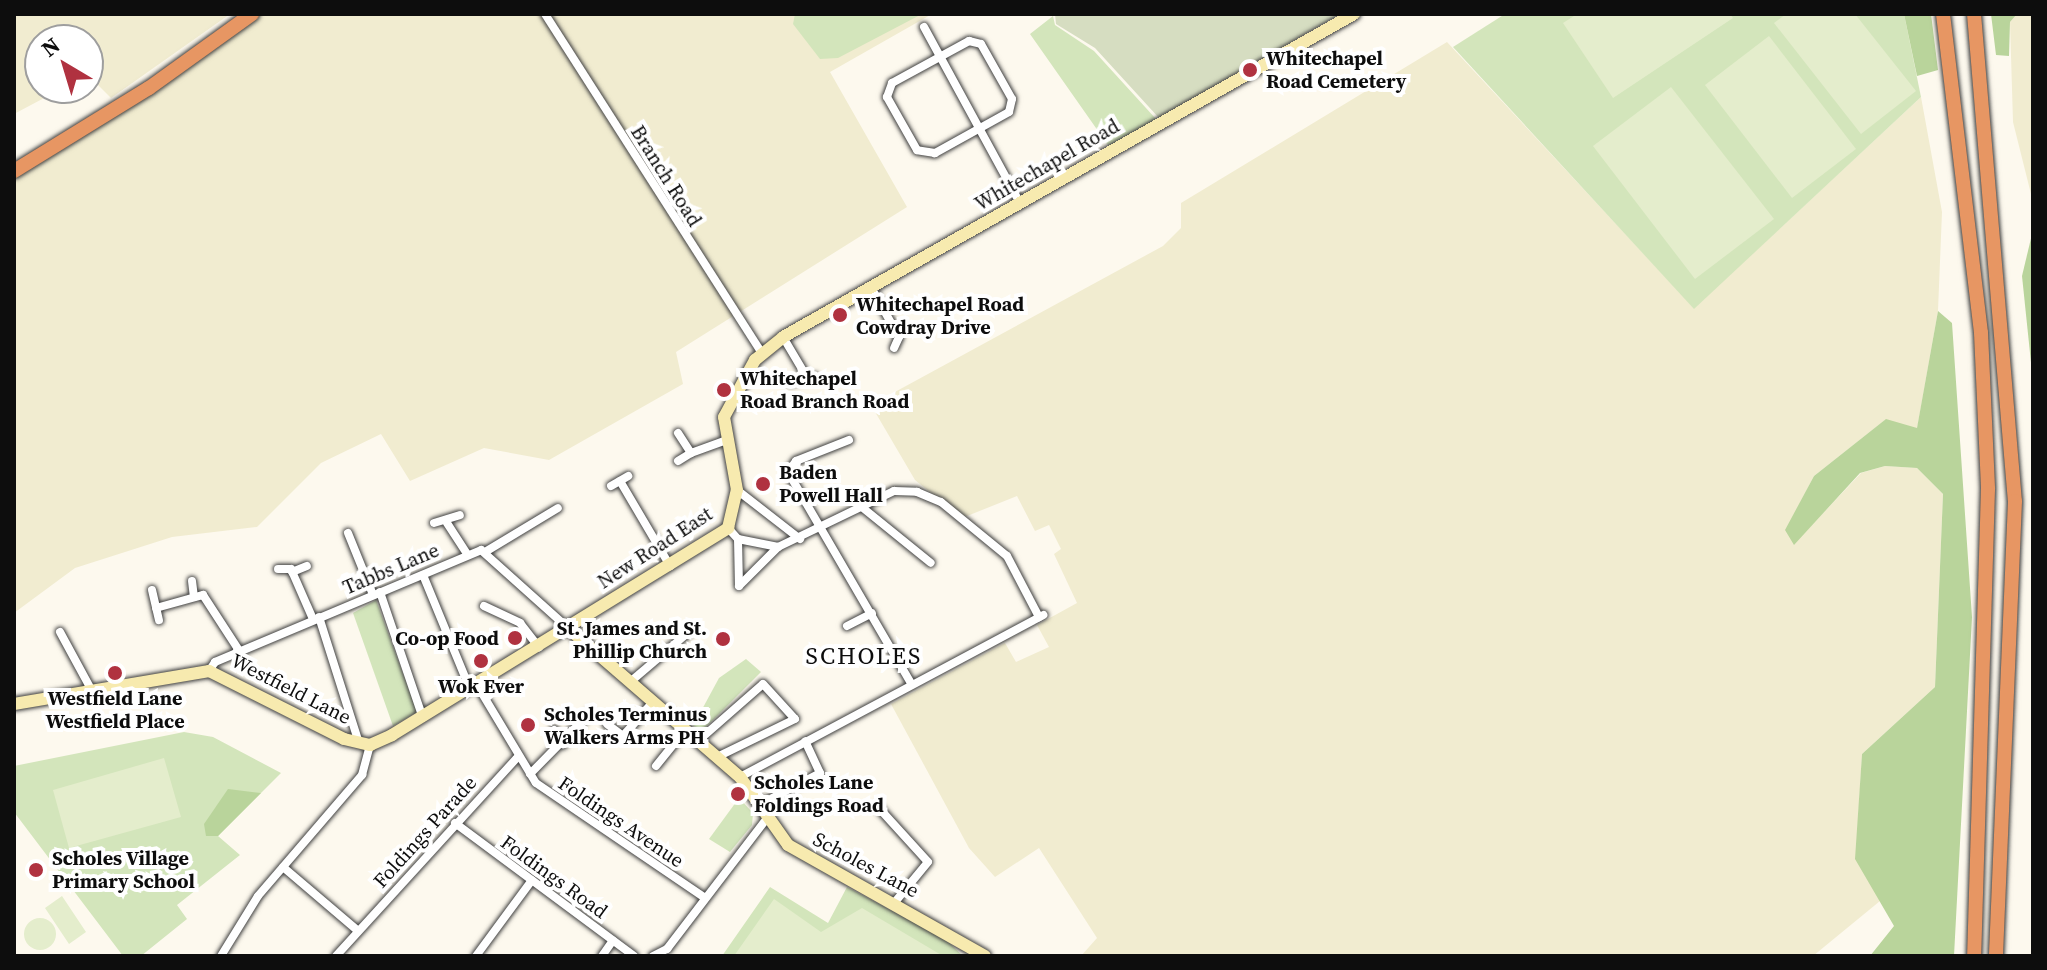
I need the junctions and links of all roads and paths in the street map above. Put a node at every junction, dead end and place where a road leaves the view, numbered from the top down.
1 (252, 14) edge
2 (545, 14) edge
3 (1354, 14) edge
4 (1943, 14) edge
5 (1974, 14) edge
6 (924, 27) dead end
7 (940, 57) junction
8 (979, 128) junction
9 (14, 171) edge
10 (1020, 203) junction
11 (872, 289) junction
12 (783, 337) junction
13 (894, 348) dead end
14 (762, 353) junction
15 (790, 382) dead end
16 (678, 433) dead end
17 (727, 440) junction
18 (849, 440) dead end
19 (691, 453) junction
20 (678, 461) dead end
21 (619, 481) dead end
22 (737, 490) junction
23 (558, 508) dead end
24 (863, 508) junction
25 (460, 515) dead end
26 (434, 523) dead end
27 (447, 523) junction
28 (825, 527) junction
29 (728, 528) junction
30 (348, 533) dead end
31 (738, 539) junction
32 (800, 539) junction
33 (778, 547) junction
34 (485, 552) junction
35 (468, 555) junction
36 (931, 563) dead end
37 (307, 566) dead end
38 (670, 566) junction
39 (278, 569) dead end
40 (292, 570) junction
41 (423, 575) junction
42 (192, 581) dead end
43 (152, 590) dead end
44 (376, 593) junction
45 (194, 597) junction
46 (484, 606) dead end
47 (156, 608) junction
48 (872, 613) junction
49 (316, 618) junction
50 (159, 620) dead end
51 (847, 626) dead end
52 (569, 629) junction
53 (690, 631) dead end
54 (60, 632) dead end
55 (539, 647) junction
56 (240, 652) junction
57 (209, 671) junction
58 (630, 682) junction
59 (912, 685) junction
60 (474, 687) junction
61 (91, 689) junction
62 (653, 702) junction
63 (14, 704) edge
64 (590, 713) dead end
65 (423, 718) junction
66 (607, 724) dead end
67 (554, 730) dead end
68 (685, 730) junction
69 (698, 741) junction
70 (805, 741) junction
71 (364, 744) junction
72 (563, 744) junction
73 (518, 757) junction
74 (717, 757) junction
75 (656, 766) dead end
76 (530, 774) junction
77 (740, 777) junction
78 (759, 805) junction
79 (878, 807) dead end
80 (768, 817) junction
81 (455, 823) junction
82 (283, 867) junction
83 (532, 880) junction
84 (704, 897) junction
85 (895, 902) junction
86 (357, 930) junction
87 (613, 940) junction
88 (338, 955) edge
89 (221, 956) edge
90 (476, 956) edge
91 (602, 956) edge
92 (634, 956) edge
93 (653, 956) edge
94 (984, 956) edge
95 (1974, 956) edge
96 (1996, 956) edge

1 - 9 highway
2 - 14 street, Branch Road
3 - 10 main road, Whitechapel Road
4 - 95 highway
5 - 96 highway
6 - 7 street
7 - 8 street
7 - 8 street
7 - 8 street
8 - 10 street
10 - 11 main road, Whitechapel Road
11 - 12 main road, Whitechapel Road
11 - 13 street
12 - 14 main road, Whitechapel Road
12 - 15 street
14 - 17 main road, New Road East
16 - 19 street
17 - 19 street
17 - 22 main road, New Road East
18 - 28 street
19 - 20 street
21 - 38 street
22 - 29 main road, New Road East
22 - 32 street
23 - 34 street
24 - 28 street
24 - 36 street
24 - 59 street
25 - 27 street
26 - 27 street
27 - 35 street
28 - 32 street
28 - 48 street
29 - 31 street
29 - 38 main road, New Road East
30 - 44 street
31 - 33 street
31 - 33 street
32 - 33 street
34 - 35 street, Tabbs Lane
34 - 52 street
35 - 41 street, Tabbs Lane
37 - 40 street
38 - 52 main road, New Road East
39 - 40 street
40 - 49 street
41 - 44 street, Tabbs Lane
41 - 60 street, Foldings Avenue
42 - 45 street
43 - 47 street
44 - 49 street, Tabbs Lane
44 - 65 street
45 - 47 street
45 - 56 street
46 - 55 street
47 - 50 street
48 - 51 street
48 - 59 street
49 - 56 street, Tabbs Lane
49 - 71 street
52 - 55 main road, Westfield Lane
52 - 58 main road, Scholes Lane
53 - 58 street
54 - 61 street
55 - 60 main road, Westfield Lane
56 - 57 street, Tabbs Lane
57 - 61 main road, Westfield Lane
57 - 71 main road, Westfield Lane
58 - 62 main road, Scholes Lane
59 - 70 street
60 - 65 main road, Westfield Lane
60 - 73 street, Foldings Avenue
61 - 63 main road, Westfield Lane
62 - 66 street
62 - 68 main road, Scholes Lane
64 - 72 street
65 - 71 main road, Westfield Lane
67 - 72 street
68 - 69 main road, Scholes Lane
68 - 75 street
69 - 74 main road, Scholes Lane
69 - 74 street
70 - 77 street
70 - 78 street
71 - 82 street
72 - 76 street
73 - 76 street, Foldings Avenue
73 - 81 street, Foldings Parade
74 - 77 main road, Scholes Lane
76 - 84 street, Foldings Avenue
77 - 78 main road, Scholes Lane
78 - 80 main road, Scholes Lane
79 - 85 street
80 - 84 street
80 - 85 main road, Scholes Lane
81 - 83 street, Foldings Road
81 - 86 street, Foldings Parade
82 - 86 street
82 - 89 street
83 - 87 street, Foldings Road
83 - 90 street
84 - 93 street
85 - 94 main road, Scholes Lane
86 - 88 street, Foldings Parade
87 - 91 street
87 - 92 street, Foldings Road

